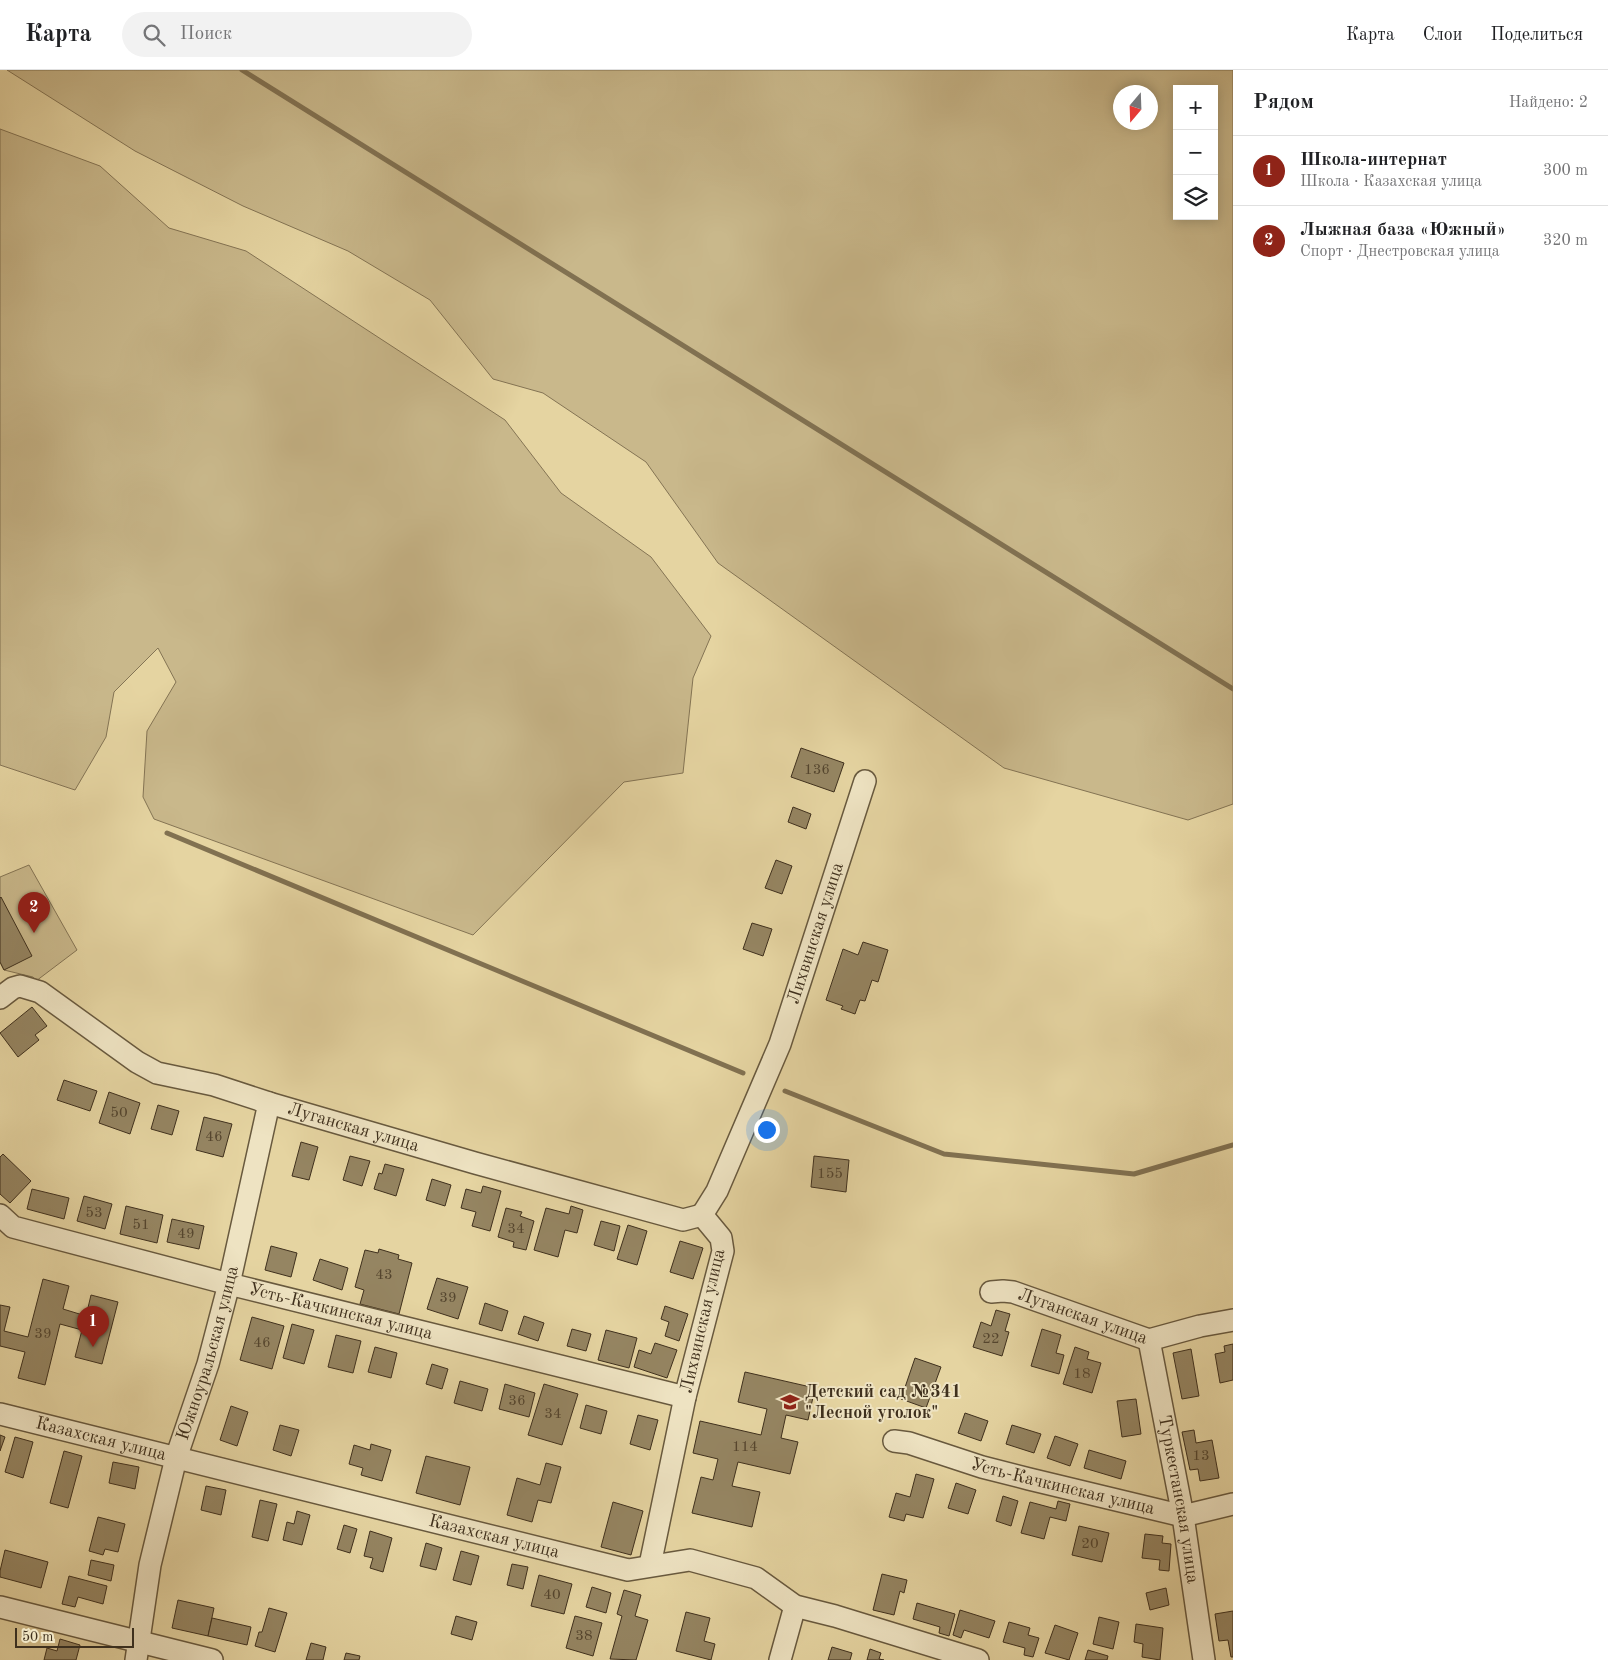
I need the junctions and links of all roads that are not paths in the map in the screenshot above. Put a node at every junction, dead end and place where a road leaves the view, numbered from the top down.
1 (865, 780) dead end
2 (0, 998) edge
3 (269, 1103) junction
4 (0, 1215) edge
5 (702, 1215) junction
6 (229, 1284) junction
7 (991, 1292) dead end
8 (1233, 1320) edge
9 (1149, 1340) junction
10 (685, 1397) junction
11 (0, 1414) edge
12 (894, 1441) dead end
13 (176, 1458) junction
14 (1233, 1504) edge
15 (1183, 1516) junction
16 (650, 1565) junction
17 (795, 1606) junction
18 (0, 1607) edge
19 (138, 1651) edge
20 (212, 1660) edge
21 (780, 1660) edge
22 (978, 1660) edge
23 (1204, 1660) edge

1 - 5 street, Лихвинская улица
2 - 3 street, Луганская улица
3 - 5 street, Луганская улица
3 - 6 street, Южноуральская улица
4 - 6 street, Усть-Качкинская улица
5 - 10 street, Лихвинская улица
6 - 10 street, Усть-Качкинская улица
6 - 13 street, Южноуральская улица
7 - 9 street, Луганская улица
8 - 9 street, Луганская улица
9 - 15 street, Туркестанская улица
10 - 16 street, Лихвинская улица
11 - 13 street, Казахская улица
12 - 15 street, Усть-Качкинская улица
13 - 16 street, Казахская улица
13 - 19 street, Южноуральская улица
14 - 15 street, Усть-Качкинская улица
15 - 23 street, Туркестанская улица
16 - 17 street, Казахская улица
17 - 21 street
17 - 22 street, Казахская улица
18 - 19 street
19 - 20 street

